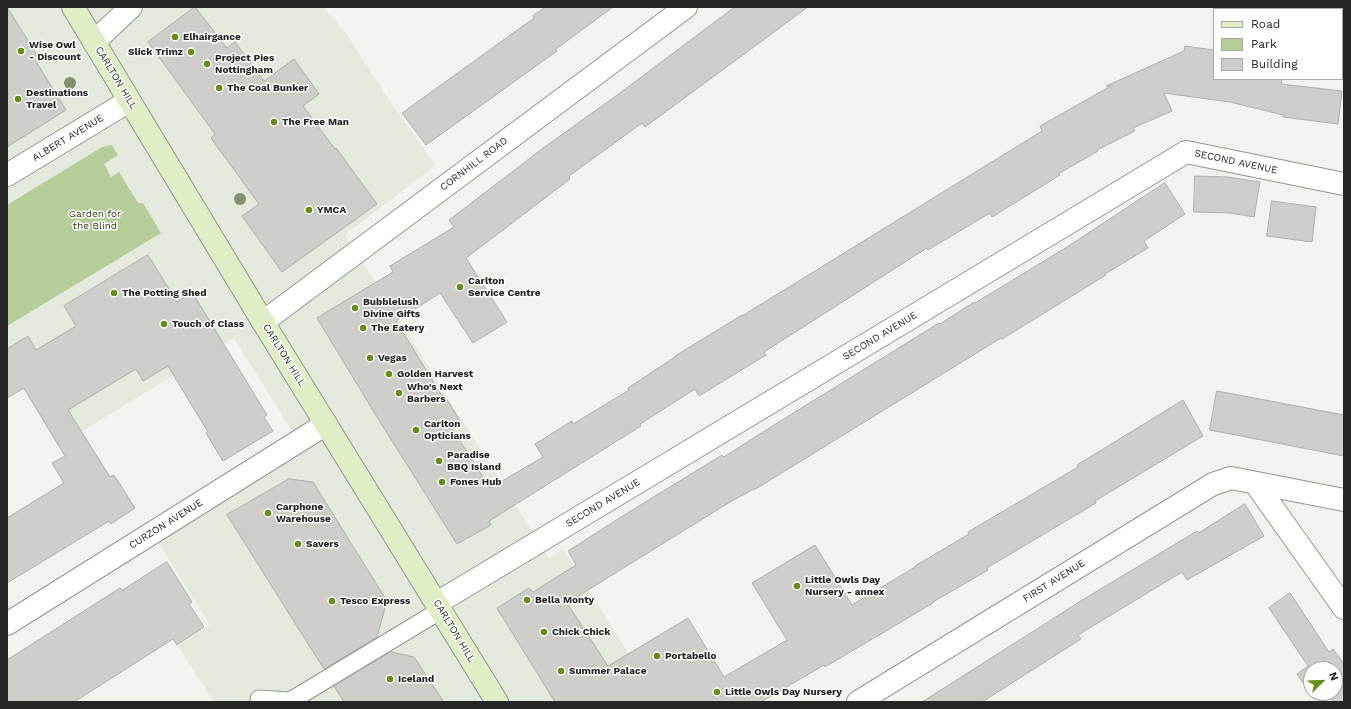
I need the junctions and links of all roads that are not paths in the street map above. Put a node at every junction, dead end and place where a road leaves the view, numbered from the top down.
1 (72, 7) edge
2 (131, 7) edge
3 (686, 7) edge
4 (94, 42) junction
5 (129, 101) junction
6 (7, 175) edge
7 (1344, 182) edge
8 (263, 322) junction
9 (326, 424) junction
10 (1256, 483) junction
11 (1344, 500) edge
12 (439, 606) junction
13 (1344, 608) edge
14 (7, 624) edge
15 (259, 699) dead end
16 (497, 702) edge
17 (858, 702) edge

1 - 4 main road, CARLTON HILL
2 - 4 street
3 - 8 street, CORNHILL ROAD
4 - 5 main road, CARLTON HILL
5 - 6 street, ALBERT AVENUE
5 - 8 main road, CARLTON HILL
7 - 12 street, SECOND AVENUE
8 - 9 main road, CARLTON HILL
9 - 12 main road, CARLTON HILL
9 - 14 street, CURZON AVENUE
10 - 11 street, FIRST AVENUE
10 - 13 street
10 - 17 street, FIRST AVENUE
12 - 15 lane
12 - 16 main road, CARLTON HILL

